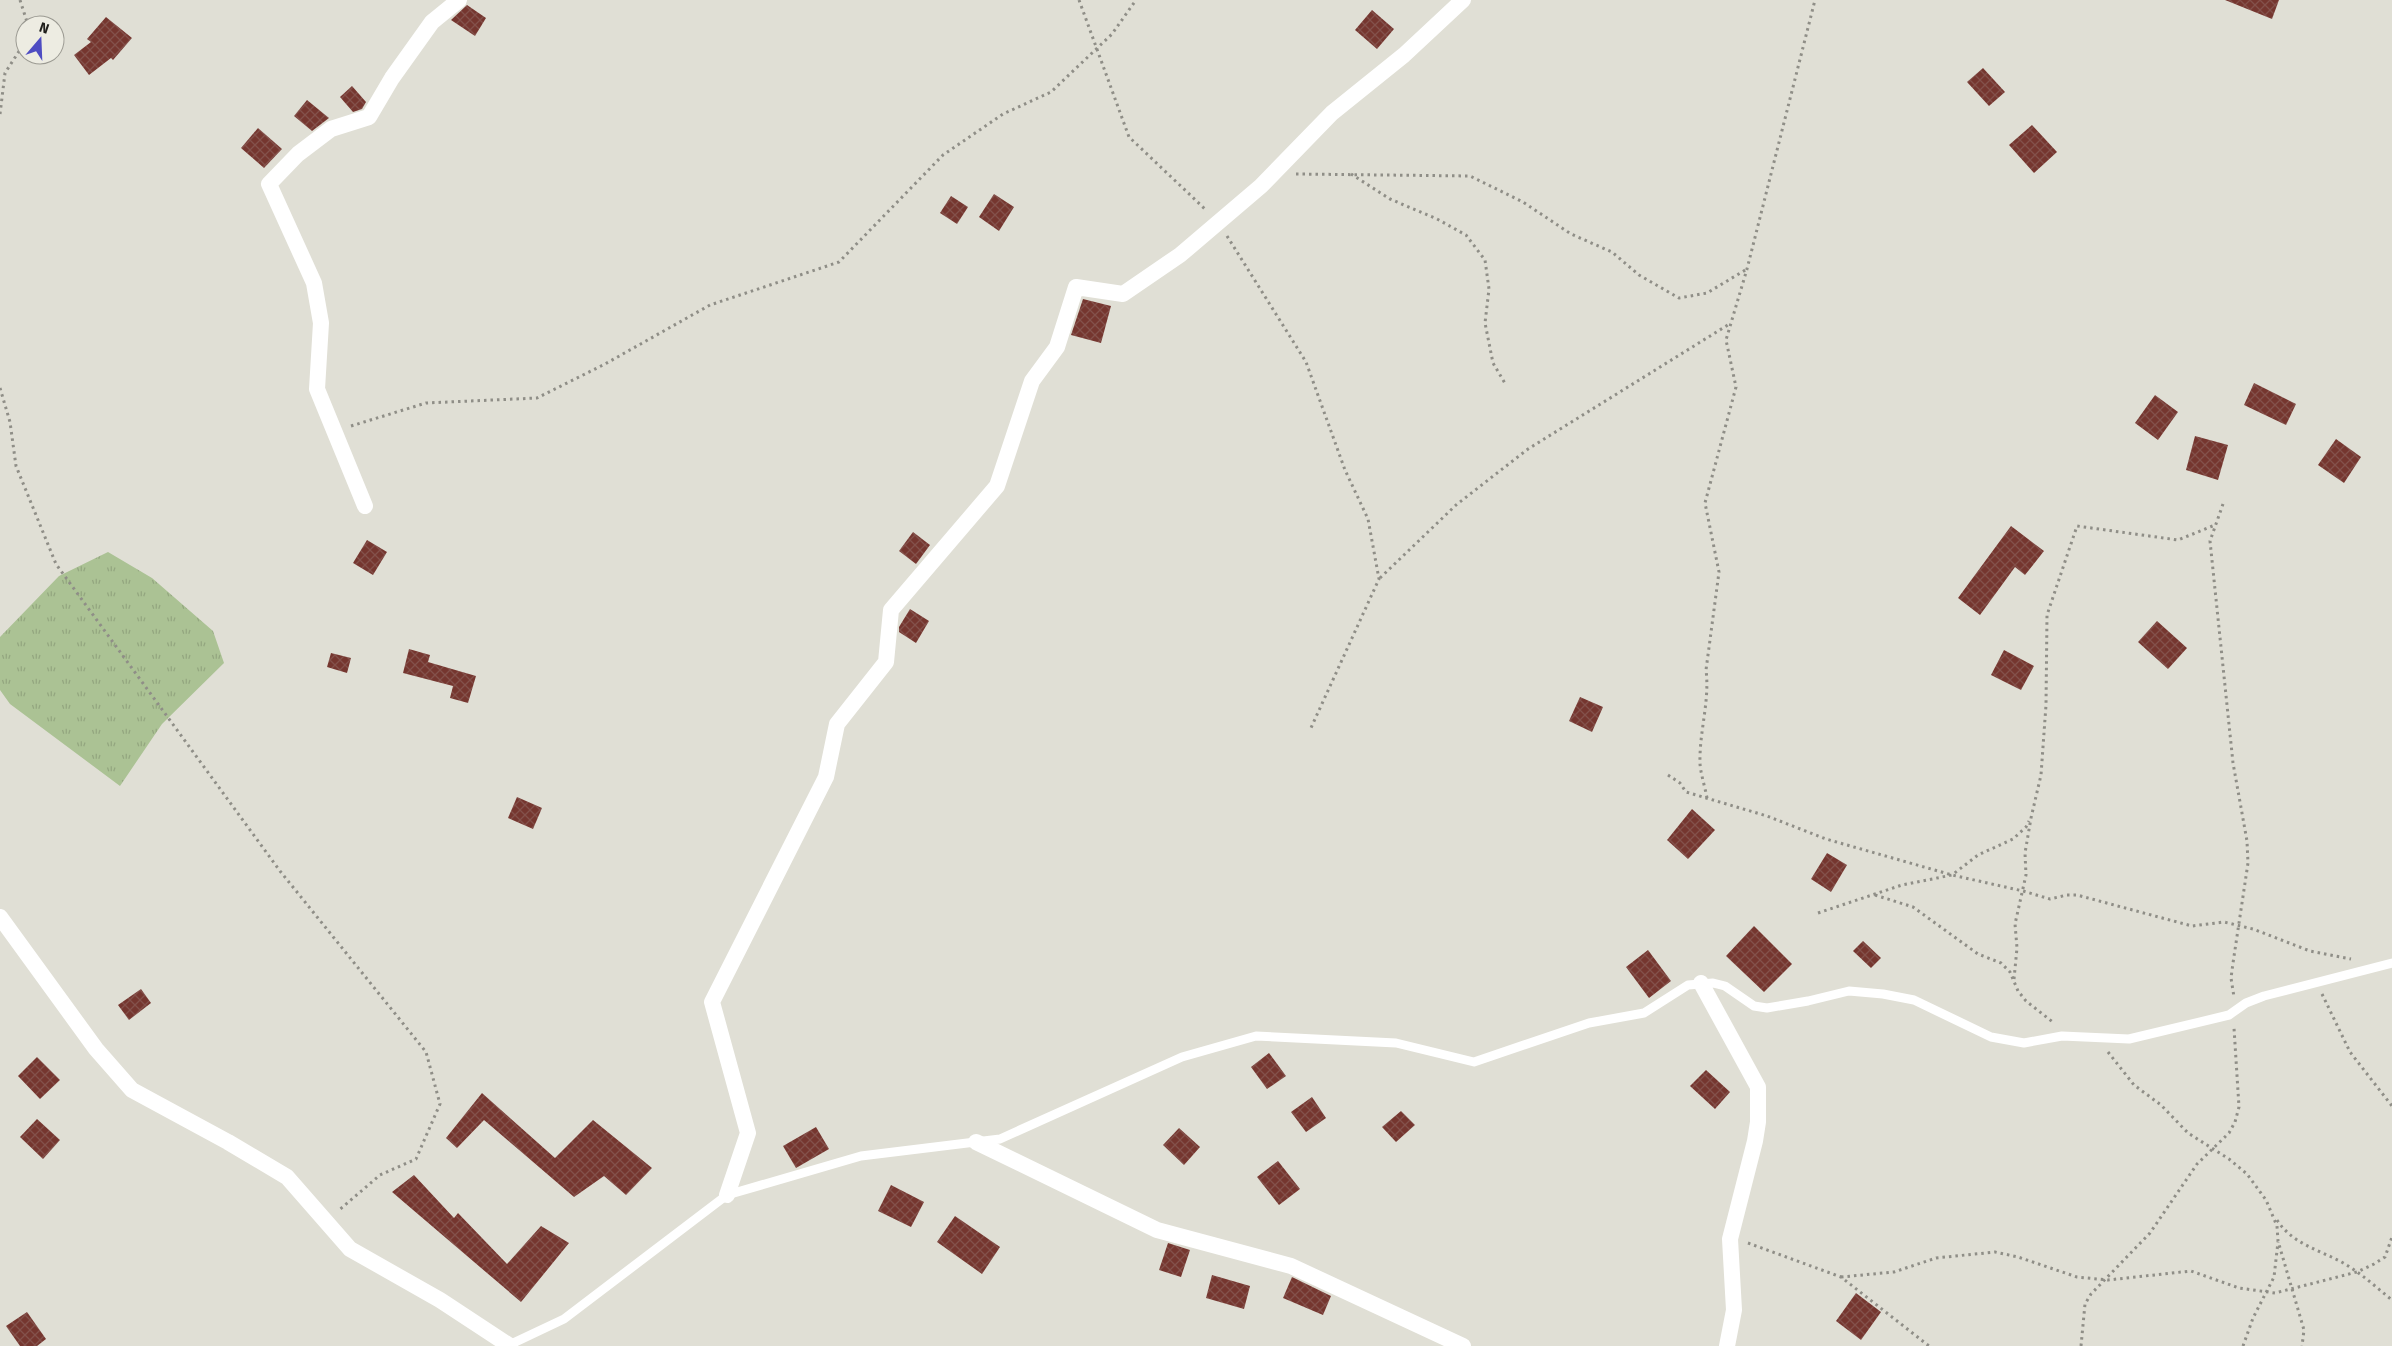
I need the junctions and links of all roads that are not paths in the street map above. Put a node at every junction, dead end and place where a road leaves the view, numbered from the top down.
1 (459, 0) edge
2 (1463, 0) edge
3 (365, 506) dead end
4 (0, 917) edge
5 (2392, 963) edge
6 (1701, 983) junction
7 (976, 1142) junction
8 (727, 1195) junction
9 (504, 1346) edge
10 (510, 1346) edge
11 (1463, 1346) edge
12 (1727, 1346) edge

1 - 3 street
2 - 8 street
4 - 10 street
5 - 6 lane
6 - 7 lane
6 - 12 street
7 - 8 lane
7 - 11 street
8 - 10 lane
9 - 10 lane

